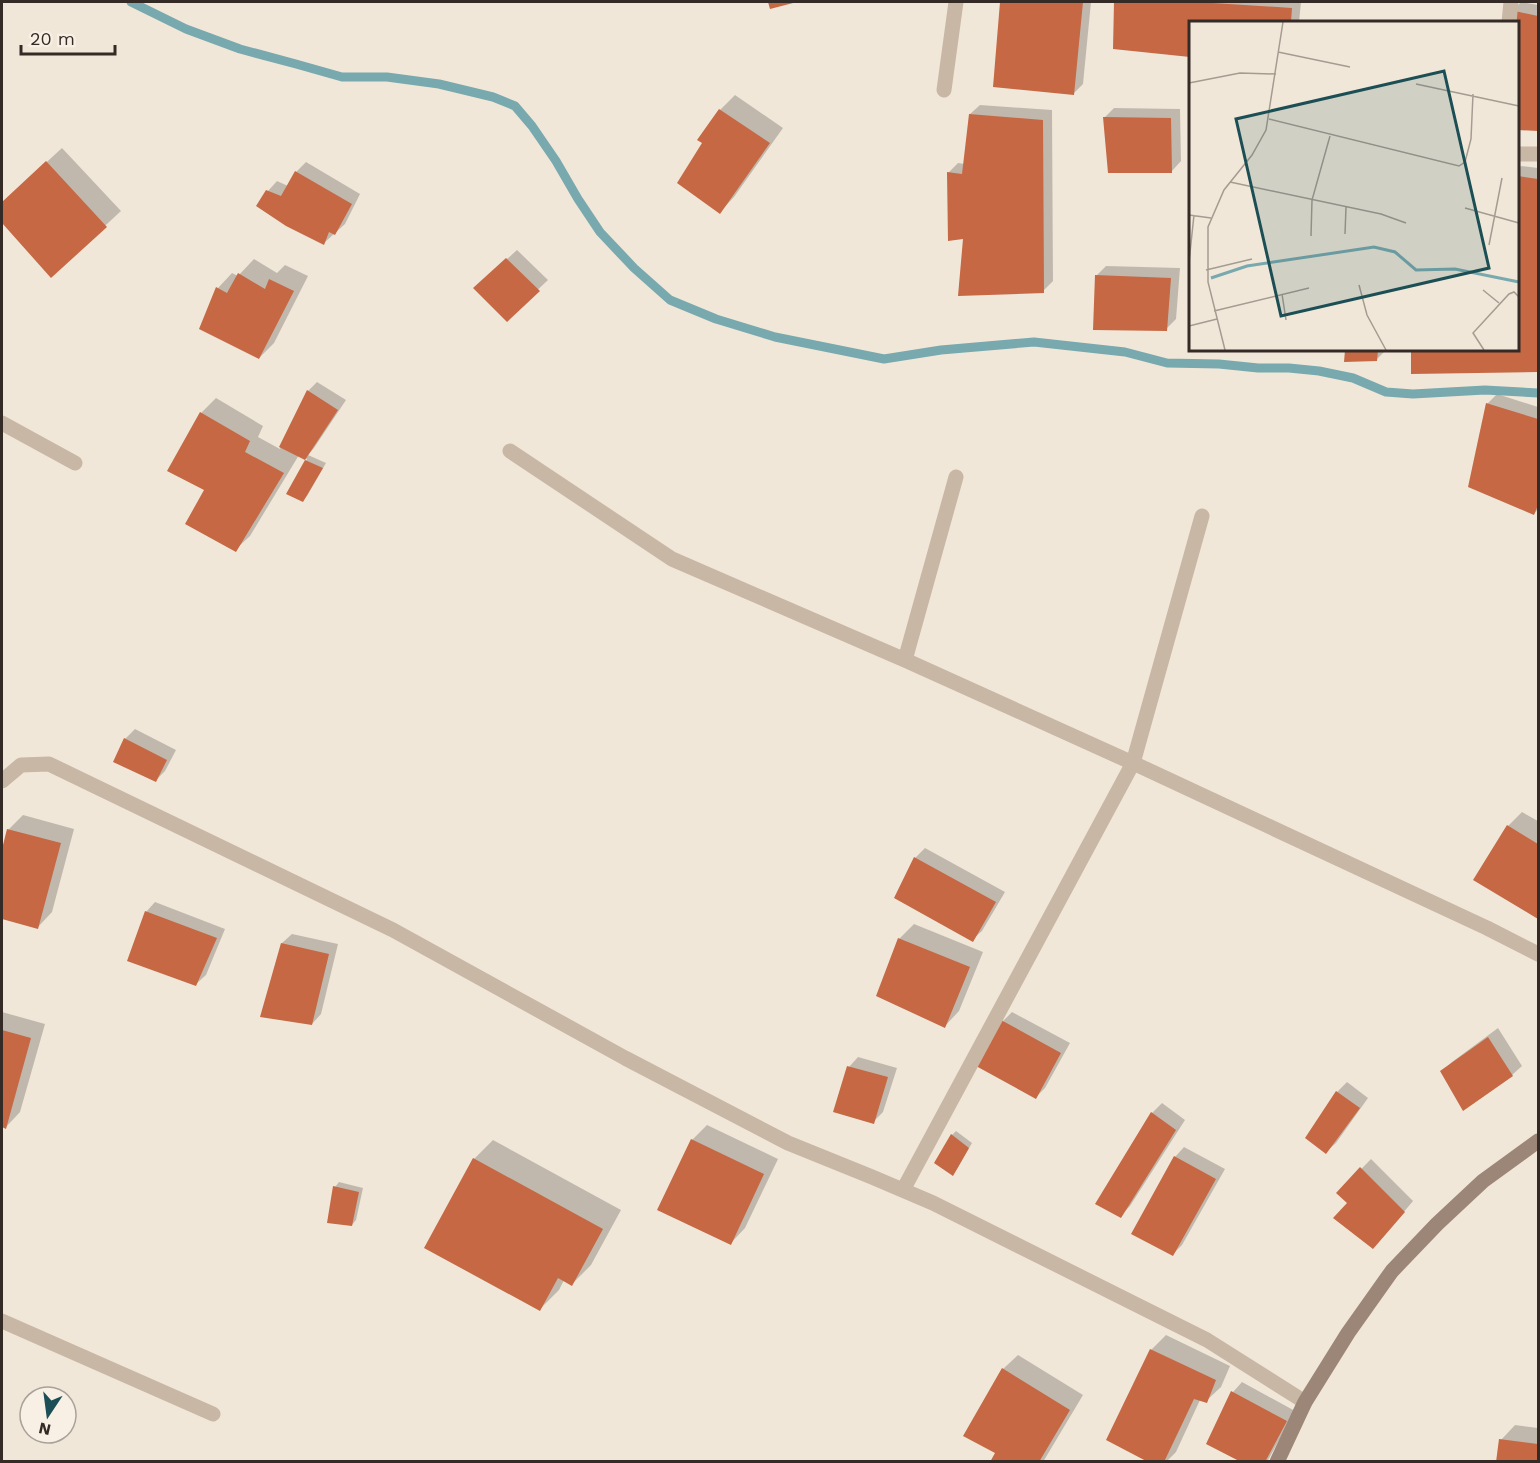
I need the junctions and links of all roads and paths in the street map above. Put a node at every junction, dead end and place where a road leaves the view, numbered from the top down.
1 (956, 2) edge
2 (1511, 2) edge
3 (1509, 21) edge
4 (944, 90) dead end
5 (1519, 154) edge
6 (1539, 154) edge
7 (2, 423) edge
8 (510, 451) dead end
9 (75, 463) dead end
10 (956, 477) dead end
11 (1202, 516) dead end
12 (905, 660) junction
13 (1133, 763) junction
14 (2, 781) edge
15 (1539, 954) edge
16 (1539, 1141) edge
17 (903, 1190) junction
18 (2, 1321) edge
19 (1305, 1402) junction
20 (213, 1414) dead end
21 (1277, 1461) edge

1 - 4 street
2 - 3 street
5 - 6 street
7 - 9 street
8 - 12 street
10 - 12 street
11 - 13 street
12 - 13 street
13 - 15 street
13 - 17 street
14 - 17 street
16 - 19 street
17 - 19 street
18 - 20 street
19 - 21 street

